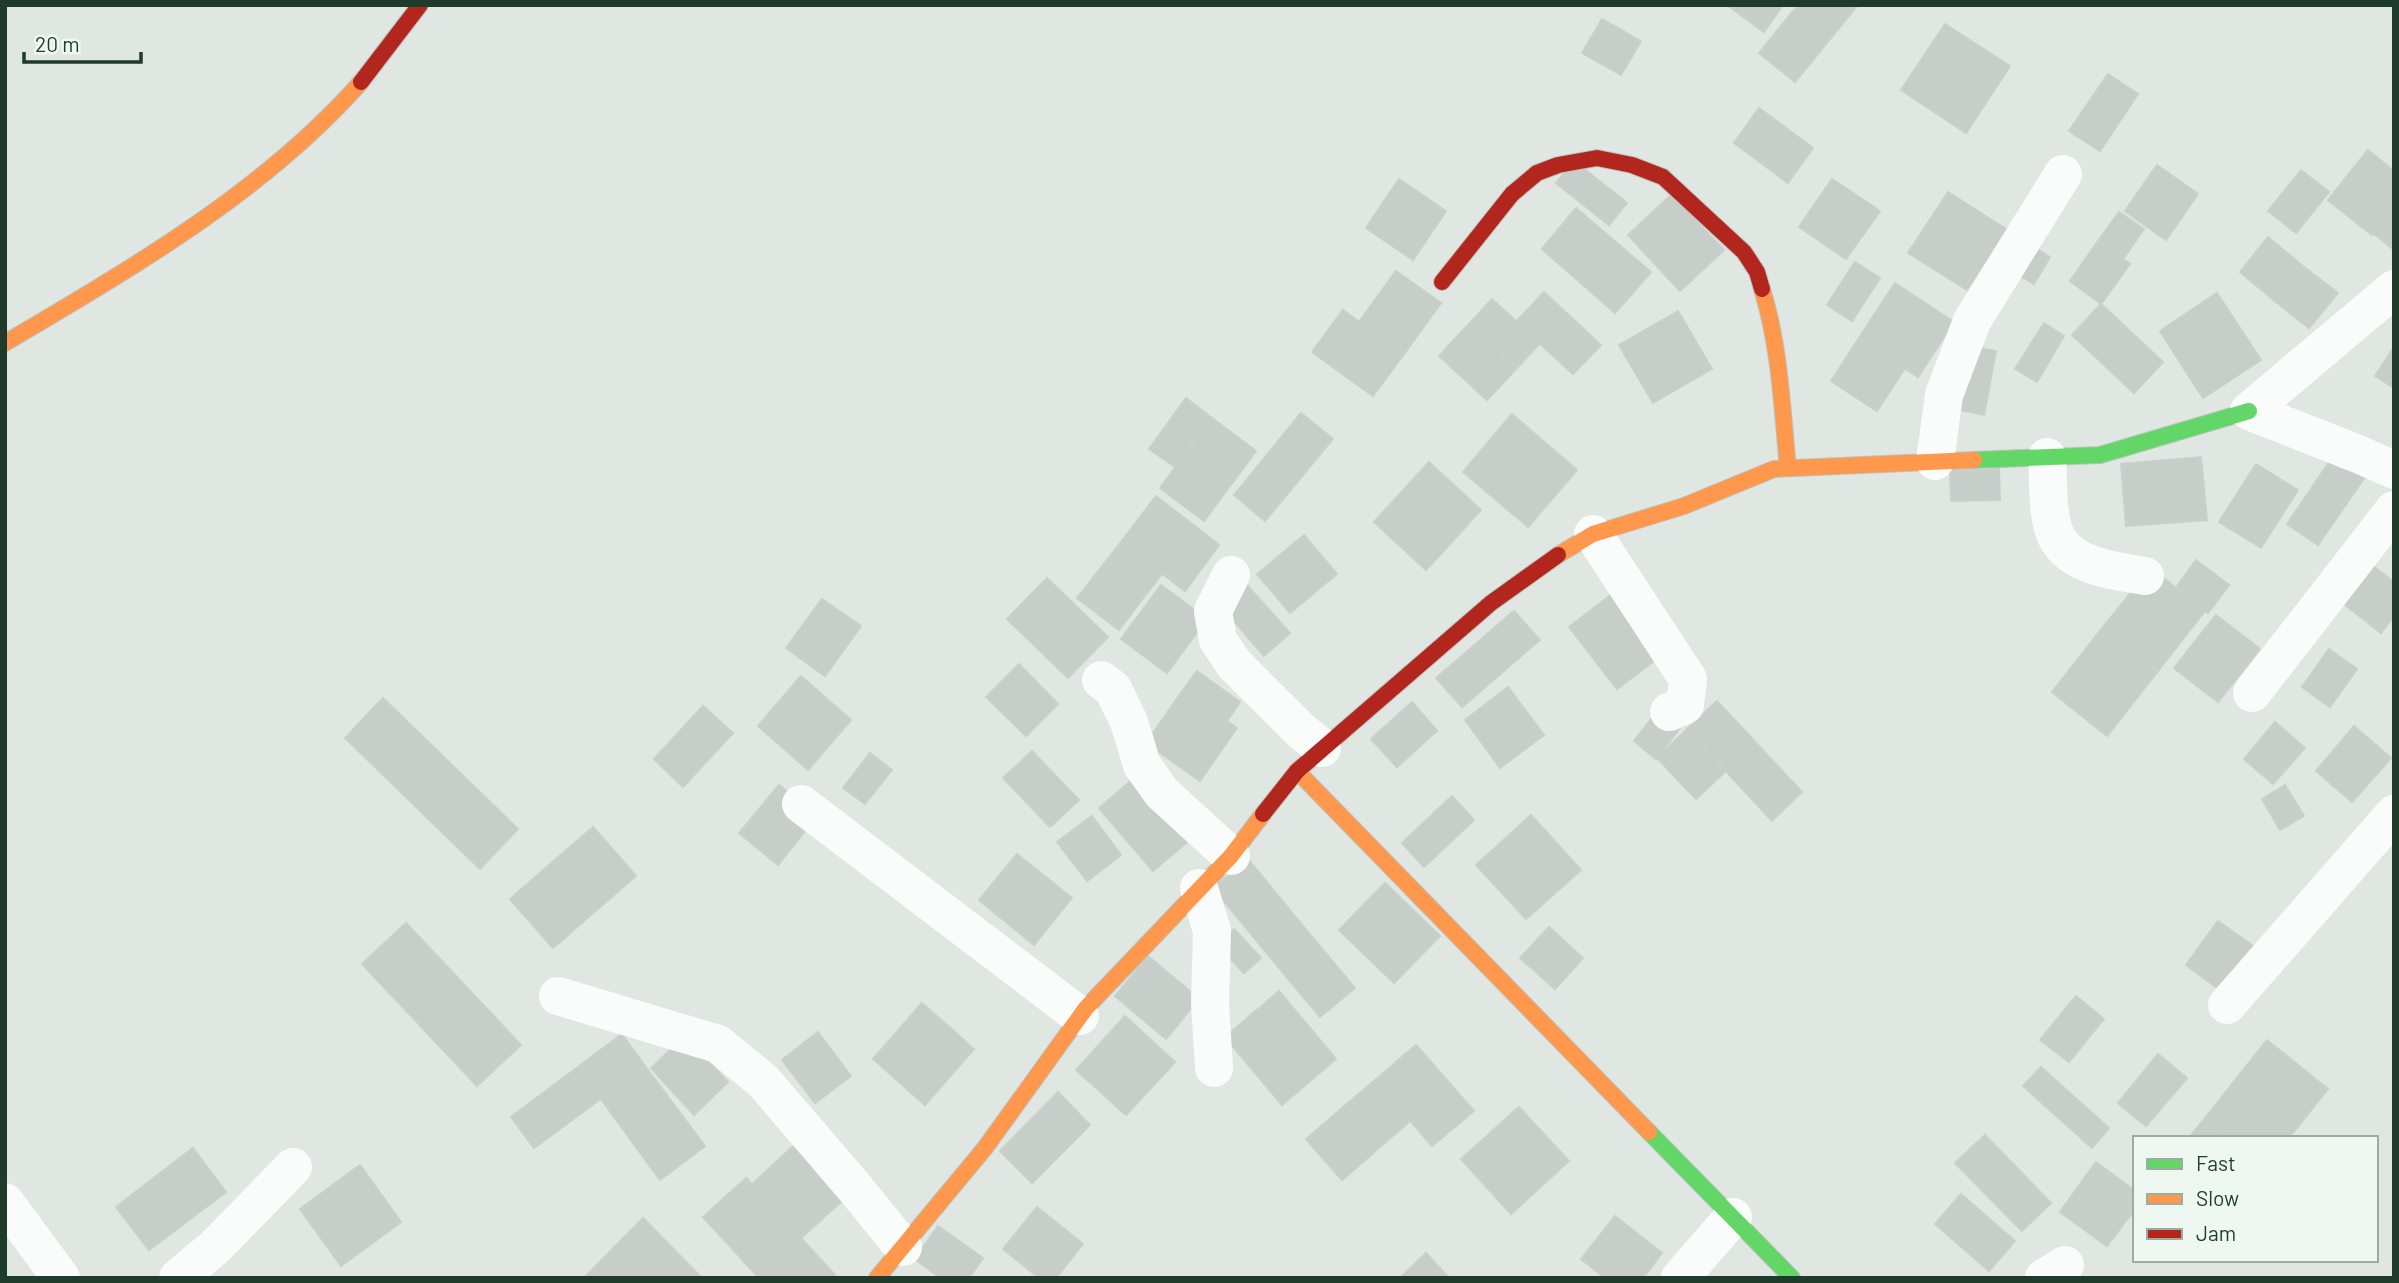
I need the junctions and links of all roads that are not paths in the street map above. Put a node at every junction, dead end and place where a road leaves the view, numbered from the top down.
1 (420, 5) edge
2 (2063, 174) dead end
3 (1442, 282) dead end
4 (2394, 289) edge
5 (5, 343) edge
6 (2249, 411) junction
7 (2047, 457) junction
8 (1935, 461) junction
9 (1788, 468) junction
10 (2394, 470) edge
11 (2394, 510) edge
12 (1593, 534) junction
13 (1231, 575) dead end
14 (2145, 576) dead end
15 (1101, 680) dead end
16 (2252, 693) dead end
17 (1669, 712) dead end
18 (1309, 759) junction
19 (801, 804) dead end
20 (2394, 814) edge
21 (1231, 856) junction
22 (1199, 888) junction
23 (558, 996) dead end
24 (2227, 1005) dead end
25 (1080, 1016) junction
26 (1214, 1068) dead end
27 (293, 1167) dead end
28 (5, 1202) edge
29 (1733, 1217) junction
30 (902, 1247) junction
31 (61, 1278) edge
32 (178, 1278) edge
33 (877, 1278) edge
34 (1680, 1278) edge
35 (1792, 1278) edge

1 - 5 street
2 - 8 street
3 - 9 street
4 - 6 street
6 - 7 street
6 - 10 street
7 - 8 street
7 - 14 street
8 - 9 street
9 - 12 street
11 - 16 street
12 - 17 street
12 - 18 street
13 - 18 street
15 - 21 street
18 - 21 street
18 - 29 street
19 - 25 street
20 - 24 street
21 - 22 street
22 - 25 street
22 - 26 street
23 - 30 street
25 - 30 street
27 - 32 street
28 - 31 street
29 - 34 street
29 - 35 street
30 - 33 street

